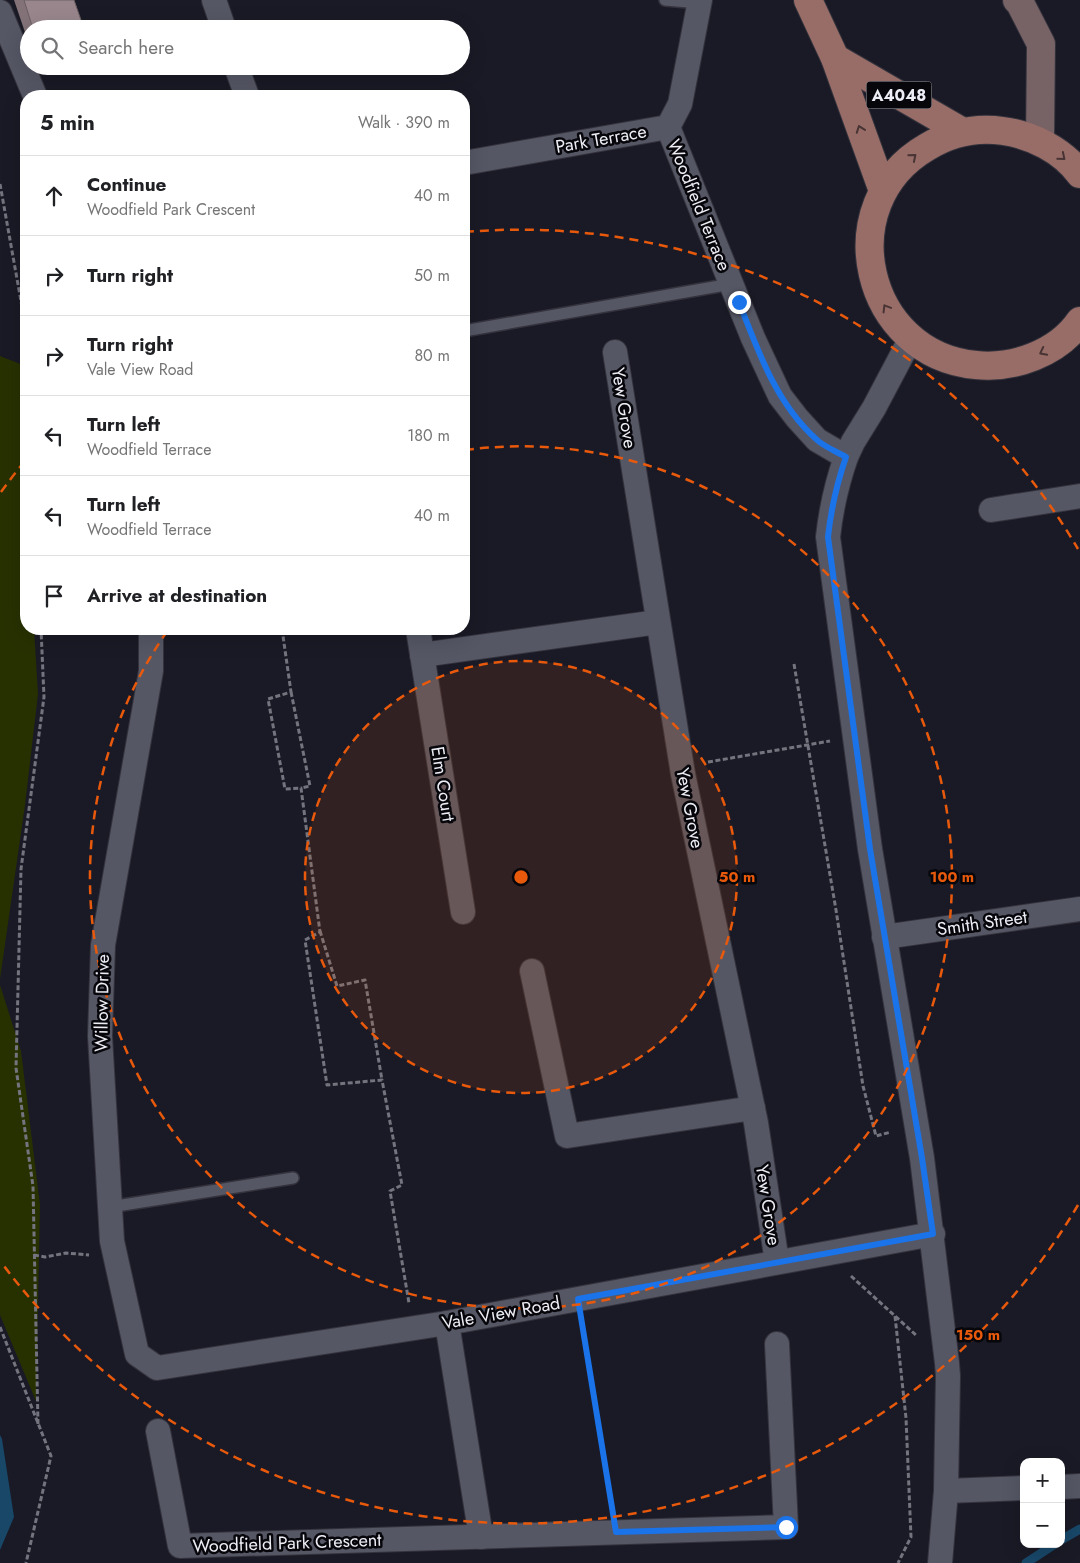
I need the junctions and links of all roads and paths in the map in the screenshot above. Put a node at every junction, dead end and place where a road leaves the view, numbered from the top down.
1 (2, 0) edge
2 (214, 0) edge
3 (665, 0) edge
4 (808, 0) edge
5 (1017, 0) edge
6 (700, 2) edge
7 (0, 4) edge
8 (0, 12) edge
9 (221, 20) edge
10 (834, 58) junction
11 (20, 60) edge
12 (26, 75) edge
13 (239, 75) edge
14 (32, 90) edge
15 (245, 90) edge
16 (668, 127) junction
17 (963, 132) junction
18 (1040, 141) junction
19 (470, 162) edge
20 (1080, 174) edge
21 (0, 184) edge
22 (883, 191) junction
23 (731, 284) junction
24 (20, 296) edge
25 (1079, 325) edge
26 (470, 330) edge
27 (912, 338) junction
28 (615, 352) dead end
29 (846, 457) junction
30 (1080, 496) edge
31 (992, 510) dead end
32 (658, 622) junction
33 (41, 635) edge
34 (151, 635) edge
35 (283, 635) edge
36 (419, 635) edge
37 (422, 655) junction
38 (794, 664) dead end
39 (291, 692) junction
40 (855, 736) junction
41 (807, 745) junction
42 (682, 767) junction
43 (301, 788) junction
44 (1080, 909) edge
45 (463, 912) dead end
46 (320, 932) junction
47 (884, 937) junction
48 (532, 971) dead end
49 (382, 1080) junction
50 (753, 1108) junction
51 (917, 1126) junction
52 (23, 1153) dead end
53 (28, 1153) junction
54 (293, 1178) dead end
55 (110, 1207) junction
56 (933, 1234) junction
57 (826, 1252) junction
58 (34, 1256) junction
59 (116, 1261) junction
60 (777, 1262) junction
61 (578, 1299) junction
62 (895, 1316) junction
63 (447, 1323) junction
64 (0, 1327) edge
65 (414, 1329) junction
66 (777, 1344) dead end
67 (947, 1363) junction
68 (157, 1368) joint
69 (38, 1424) junction
70 (158, 1431) dead end
71 (1080, 1486) edge
72 (1065, 1487) edge
73 (1020, 1488) edge
74 (946, 1492) junction
75 (616, 1532) junction
76 (481, 1537) junction
77 (26, 1563) edge
78 (898, 1563) edge
79 (940, 1563) edge

1 - 7 lane
2 - 9 street
3 - 6 lane
4 - 10 main road, A4048
5 - 18 street
6 - 16 street, Park Terrace
8 - 11 street
10 - 17 main road, A4048
22 -> 10 main road, A4048
12 - 14 street
13 - 15 street
16 - 19 street, Park Terrace
16 - 23 street, Woodfield Terrace
17 - 18 main road
22 -> 17 main road
18 -> 20 main road
21 - 24 path
27 -> 22 main road
23 - 26 lane
23 - 29 street, Woodfield Terrace
25 -> 27 main road
27 - 29 street
28 - 32 street, Yew Grove
29 - 40 street
30 - 31 street
32 - 37 street
32 - 42 street, Yew Grove
33 - 53 path
34 - 55 street, Willow Drive
35 - 39 path
36 - 37 street, Elm Court
37 - 45 street, Elm Court
38 - 41 path
39 - 43 path
39 - 43 path
40 - 41 path
40 - 47 street
41 - 42 path
41 - 51 path
42 - 50 street, Yew Grove
43 - 46 path
44 - 47 street, Smith Street
46 - 49 path
46 - 49 path
47 - 51 street
48 - 50 street
49 - 65 path
50 - 60 street, Yew Grove
51 - 56 street
52 - 53 path
53 - 58 path
54 - 55 lane
55 - 59 street, Willow Drive
56 - 57 street, Vale View Road
56 - 67 street
57 - 60 street, Vale View Road
57 - 62 path
58 - 59 path
58 - 69 path
59 - 68 street, Willow Drive
60 - 61 street, Vale View Road
61 - 63 street, Vale View Road
61 - 75 path
62 - 67 path
62 - 78 path
63 - 65 street, Vale View Road
63 - 76 street
64 - 69 path
65 - 68 street, Vale View Road
66 - 75 street, Woodfield Park Crescent
67 - 74 street
69 - 77 path
70 - 76 street, Woodfield Park Crescent
71 - 72 street
73 - 74 street
74 - 79 street
75 - 76 street, Woodfield Park Crescent

